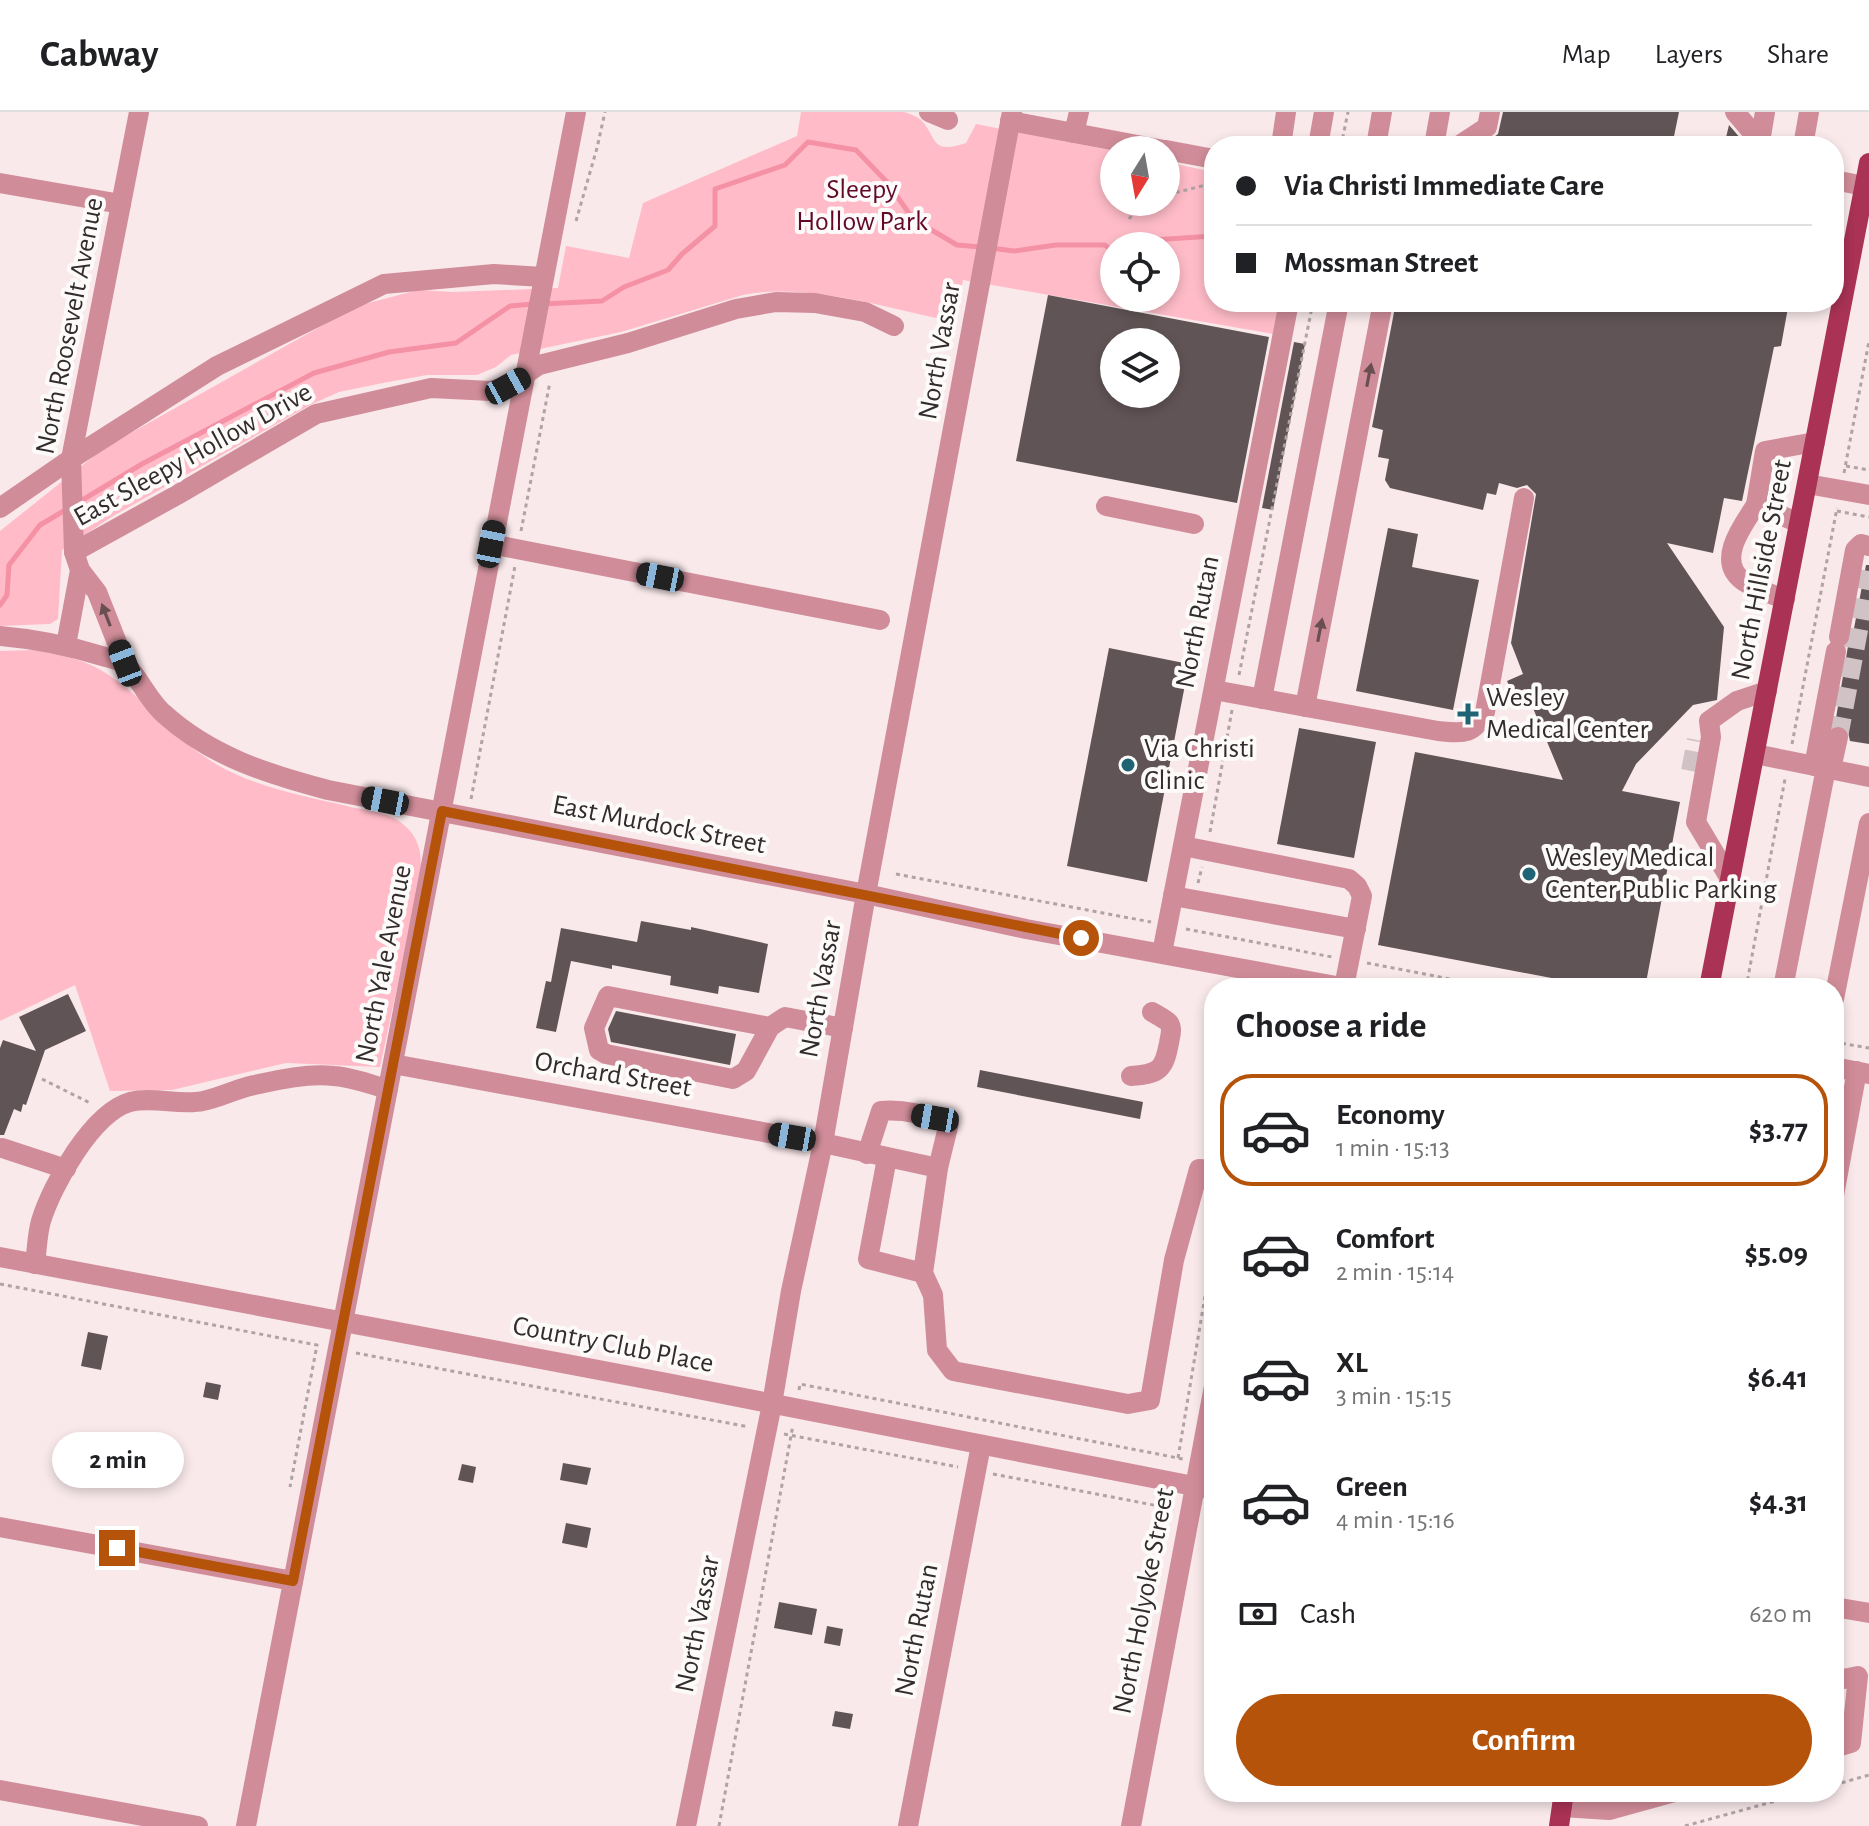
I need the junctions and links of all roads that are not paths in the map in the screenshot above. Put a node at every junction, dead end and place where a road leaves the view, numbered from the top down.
1 (139, 112) edge
2 (576, 112) edge
3 (1079, 112) edge
4 (1286, 112) edge
5 (1324, 112) edge
6 (1382, 112) edge
7 (1440, 112) edge
8 (1490, 112) edge
9 (1735, 112) edge
10 (1765, 112) edge
11 (1809, 112) edge
12 (1011, 116) edge
13 (1074, 133) junction
14 (1282, 136) edge
15 (1320, 136) edge
16 (1378, 136) edge
17 (1436, 136) edge
18 (1473, 136) edge
19 (1755, 136) edge
20 (1763, 136) edge
21 (1805, 136) edge
22 (1100, 138) edge
23 (1180, 153) edge
24 (1204, 157) edge
25 (1869, 163) edge
26 (1844, 182) edge
27 (0, 183) edge
28 (1867, 187) edge
29 (121, 204) junction
30 (542, 280) junction
31 (1844, 300) edge
32 (1287, 312) edge
33 (1337, 312) edge
34 (1381, 312) edge
35 (1842, 312) edge
36 (894, 326) dead end
37 (523, 377) junction
38 (1815, 442) junction
39 (71, 459) junction
40 (1807, 484) junction
41 (1869, 495) edge
42 (1524, 498) dead end
43 (1756, 505) junction
44 (1106, 506) dead end
45 (0, 508) edge
46 (1799, 523) junction
47 (1194, 524) dead end
48 (491, 544) junction
49 (1869, 546) edge
50 (77, 561) junction
51 (1785, 599) junction
52 (880, 620) dead end
53 (0, 636) edge
54 (66, 645) junction
55 (125, 663) junction
56 (1214, 690) junction
57 (1767, 691) junction
58 (1262, 699) junction
59 (1305, 707) junction
60 (1709, 721) junction
61 (1838, 737) tunnel mouth
62 (1697, 740) tunnel mouth
63 (1755, 754) junction
64 (1824, 768) junction
65 (1691, 771) tunnel mouth
66 (1869, 777) edge
67 (442, 811) junction
68 (1696, 822) junction
69 (1869, 823) edge
70 (1183, 846) junction
71 (1730, 879) junction
72 (866, 894) junction
73 (1173, 896) junction
74 (1356, 929) junction
75 (1162, 953) junction
76 (1293, 978) edge
77 (1347, 978) edge
78 (1711, 978) edge
79 (1785, 978) edge
80 (1838, 978) edge
81 (1152, 1012) dead end
82 (770, 1027) junction
83 (843, 1028) junction
84 (393, 1064) junction
85 (1863, 1072) edge
86 (1131, 1076) dead end
87 (388, 1089) junction
88 (1844, 1118) edge
89 (823, 1143) junction
90 (2, 1148) edge
91 (877, 1156) junction
92 (938, 1168) junction
93 (66, 1169) junction
94 (1204, 1169) edge
95 (0, 1257) edge
96 (35, 1264) junction
97 (923, 1273) junction
98 (342, 1322) junction
99 (772, 1404) junction
100 (1204, 1437) edge
101 (981, 1445) junction
102 (1204, 1488) edge
103 (0, 1527) edge
104 (293, 1581) junction
105 (1844, 1609) edge
106 (1869, 1613) edge
107 (1844, 1679) edge
108 (1844, 1745) edge
109 (0, 1790) edge
110 (1626, 1802) edge
111 (1562, 1808) edge
112 (198, 1826) edge
113 (246, 1826) edge
114 (686, 1826) edge
115 (908, 1826) edge
116 (1131, 1826) edge

1 - 29 street, North Roosevelt Avenue
2 - 30 street, North Yale Avenue
3 - 13 street
4 - 14 street
5 - 15 street
6 - 16 street
7 - 17 street
8 - 18 street
9 - 19 street
10 - 20 street
11 - 21 street
12 - 13 street
12 - 72 street, North Vassar
13 - 22 street
23 - 24 street
25 - 28 main road, North Hillside Street
26 - 28 street
27 - 29 street
28 - 31 main road, North Hillside Street
29 - 39 street, North Roosevelt Avenue
30 - 37 street, North Yale Avenue
30 - 39 street, East Sleepy Hollow Drive
32 - 56 street, North Rutan
33 - 58 street
59 -> 34 street
35 - 38 main road, North Hillside Street
36 - 37 street, East Sleepy Hollow Drive
37 - 48 street, North Yale Avenue
37 - 50 street, East Sleepy Hollow Drive
38 - 40 main road, North Hillside Street
38 - 43 street
39 - 45 street, East Sleepy Hollow Drive
39 - 50 street, North Roosevelt Avenue
40 - 41 street
40 - 46 main road, North Hillside Street
42 - 59 street
43 - 46 street
43 - 51 street
44 - 47 street
46 - 51 main road, North Hillside Street
48 - 52 street
48 - 67 street, North Yale Avenue
49 - 64 street
50 - 54 street, North Roosevelt Avenue
55 -> 50 street, East Murdock Street
51 - 57 main road, North Hillside Street
53 - 54 street
54 - 55 street
55 - 67 street, East Murdock Street
56 - 58 street
56 - 70 street, North Rutan
57 - 60 street
57 - 63 main road, North Hillside Street
58 - 59 street
60 - 62 street
60 - 68 street
61 - 64 street
63 - 64 street
63 - 71 main road, North Hillside Street
64 - 66 street
64 - 79 street
65 - 68 street
67 - 72 street, East Murdock Street
67 - 84 street, North Yale Avenue
68 - 71 street
69 - 80 street
70 - 73 street, North Rutan
70 - 74 street
71 - 78 main road, North Hillside Street
72 - 75 street, East Murdock Street
72 - 83 street, North Vassar
73 - 74 street
73 - 75 street, North Rutan
74 - 77 street
75 - 76 street, East Murdock Street
81 - 86 street
82 - 82 street
82 - 83 street
83 - 89 street, North Vassar
84 - 87 street, North Yale Avenue
84 - 89 street, Orchard Street
85 - 88 street
87 - 93 street
87 - 98 street, North Yale Avenue
89 - 91 street, Orchard Street
89 - 99 street, North Vassar
90 - 93 street
91 - 92 street, Orchard Street
91 - 92 street
91 - 97 street
92 - 97 street
93 - 96 street
94 - 97 street
95 - 96 street, Country Club Place
96 - 98 street, Country Club Place
98 - 99 street, Country Club Place
98 - 104 street, North Yale Avenue
99 - 101 street, Country Club Place
99 - 114 street, North Vassar
100 - 102 street, North Holyoke Street
101 - 102 street, Country Club Place
101 - 115 street, North Rutan
102 - 116 street, North Holyoke Street
103 - 104 street
104 - 113 street, North Yale Avenue
105 - 106 street
107 - 108 street
109 - 112 street
110 - 111 street

